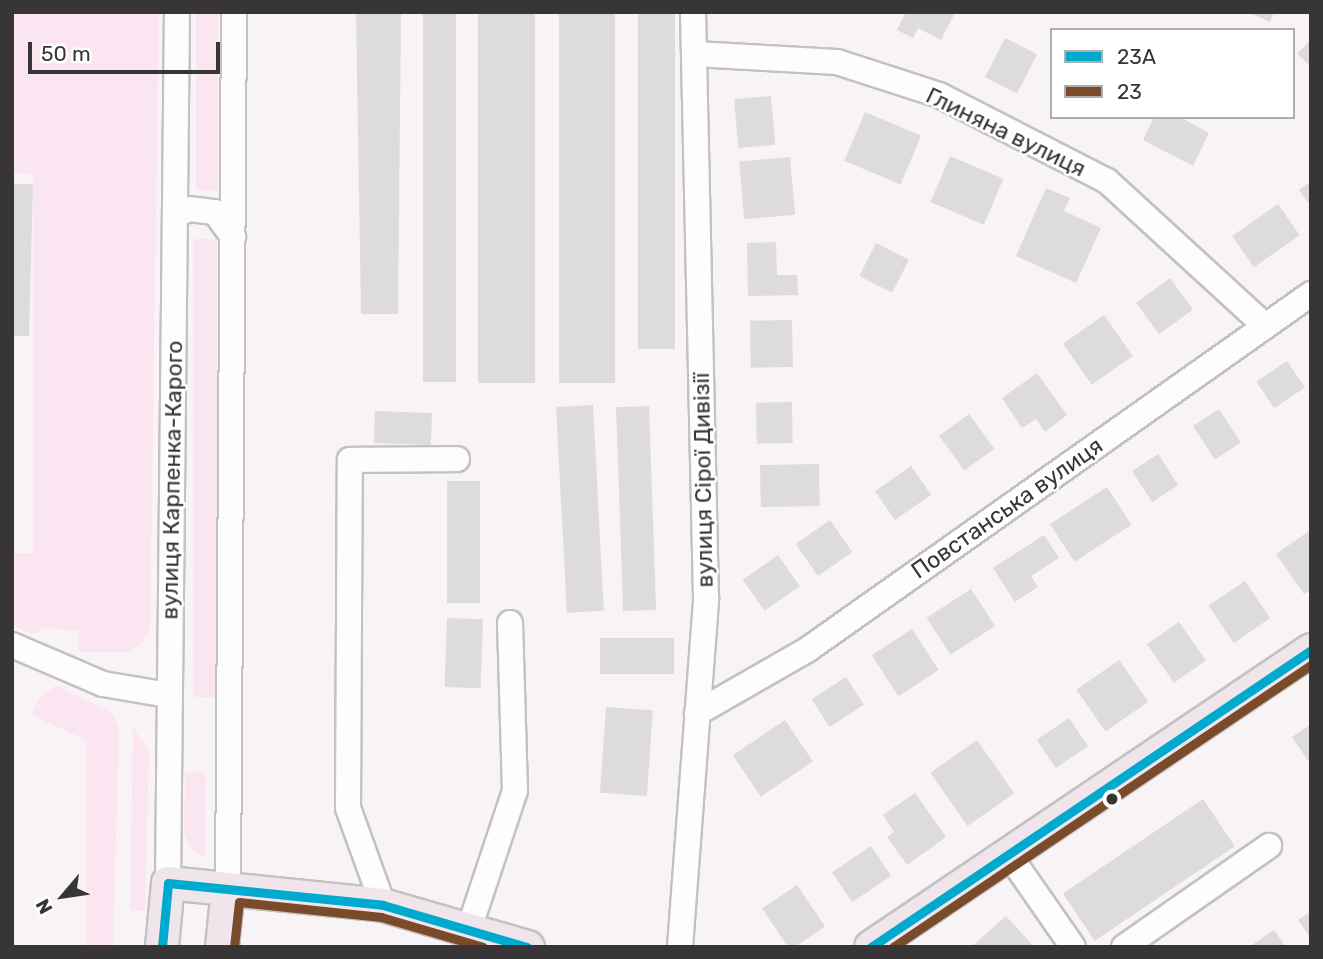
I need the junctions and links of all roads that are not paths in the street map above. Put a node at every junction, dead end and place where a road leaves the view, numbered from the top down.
1 (177, 12) edge
2 (234, 12) edge
3 (693, 12) edge
4 (695, 54) junction
5 (175, 215) junction
6 (233, 237) junction
7 (1311, 293) edge
8 (1265, 326) junction
9 (457, 459) dead end
10 (510, 623) dead end
11 (12, 645) edge
12 (1311, 650) edge
13 (169, 695) junction
14 (697, 712) junction
15 (1269, 846) dead end
16 (1009, 855) junction
17 (168, 883) junction
18 (228, 888) junction
19 (383, 905) junction
20 (470, 926) junction
21 (162, 947) edge
22 (222, 947) edge
23 (528, 947) edge
24 (680, 947) edge
25 (871, 947) edge
26 (1073, 947) edge
27 (1124, 947) edge

1 - 5 street, вулиця Карпенка-Карого
2 - 6 street
3 - 4 street, вулиця Сірої Дивізії
4 - 8 street, Глиняна вулиця
4 - 14 street, вулиця Сірої Дивізії
5 - 6 street
5 - 13 street, вулиця Карпенка-Карого
6 - 18 street
7 - 8 street, Повстанська вулиця
8 - 14 street, Повстанська вулиця
9 - 19 street
10 - 20 street
11 - 13 street
12 - 16 main road
13 - 17 street, вулиця Карпенка-Карого
14 - 24 street, вулиця Сірої Дивізії
15 - 27 street
16 - 25 main road
16 - 26 street
17 - 18 main road
17 - 21 main road, вулиця Карпенка-Карого
18 - 19 main road
18 - 22 main road
19 - 20 main road
20 - 23 main road

